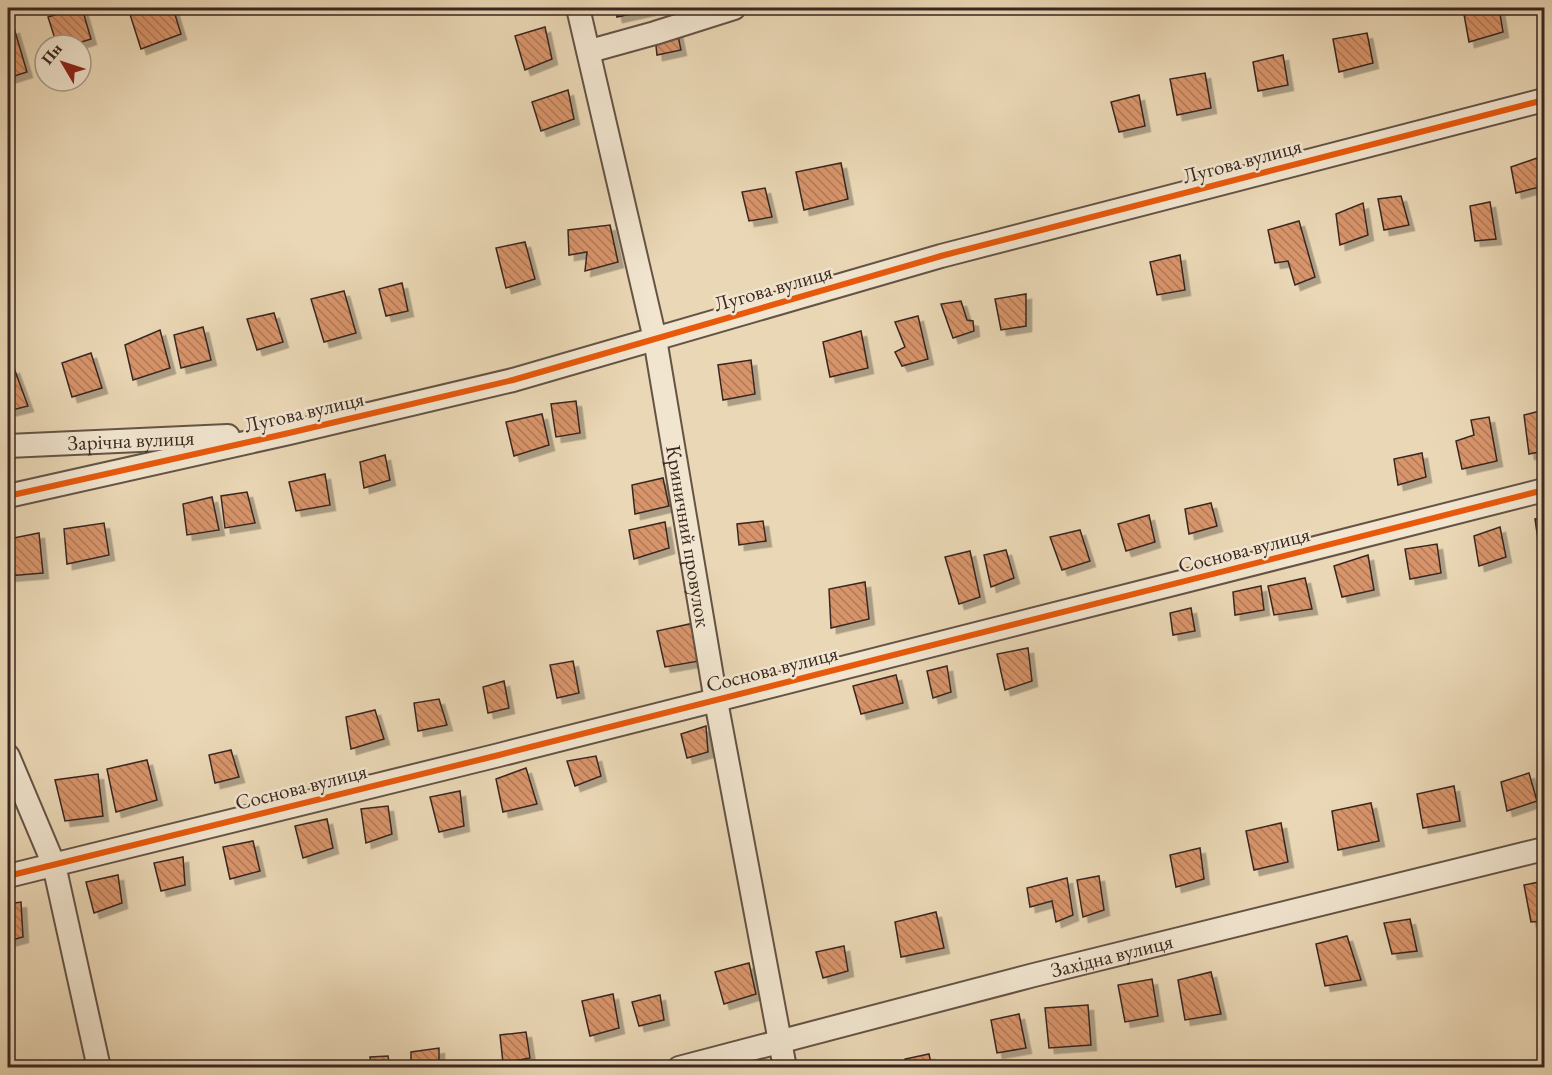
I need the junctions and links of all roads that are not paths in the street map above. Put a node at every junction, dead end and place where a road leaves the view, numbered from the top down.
1 (578, 8) edge
2 (734, 8) edge
3 (590, 51) junction
4 (1545, 100) edge
5 (655, 339) junction
6 (289, 433) junction
7 (8, 446) edge
8 (1545, 490) edge
9 (8, 496) edge
10 (716, 700) junction
11 (8, 756) edge
12 (1545, 849) edge
13 (54, 865) junction
14 (8, 876) edge
15 (781, 1041) junction
16 (99, 1068) edge
17 (679, 1068) edge
18 (785, 1068) edge

1 - 3 street, Криничний провулок
2 - 3 street
3 - 5 street, Криничний провулок
4 - 5 street, Лугова вулиця
5 - 6 street, Лугова вулиця
5 - 10 street, Криничний провулок
6 - 7 street, Зарічна вулиця
6 - 9 street, Лугова вулиця
8 - 10 street, Соснова вулиця
10 - 13 street, Соснова вулиця
10 - 15 street, Криничний провулок
11 - 13 street
12 - 15 street, Західна вулиця
13 - 14 street, Соснова вулиця
13 - 16 street
15 - 17 street, Західна вулиця
15 - 18 street, Криничний провулок

